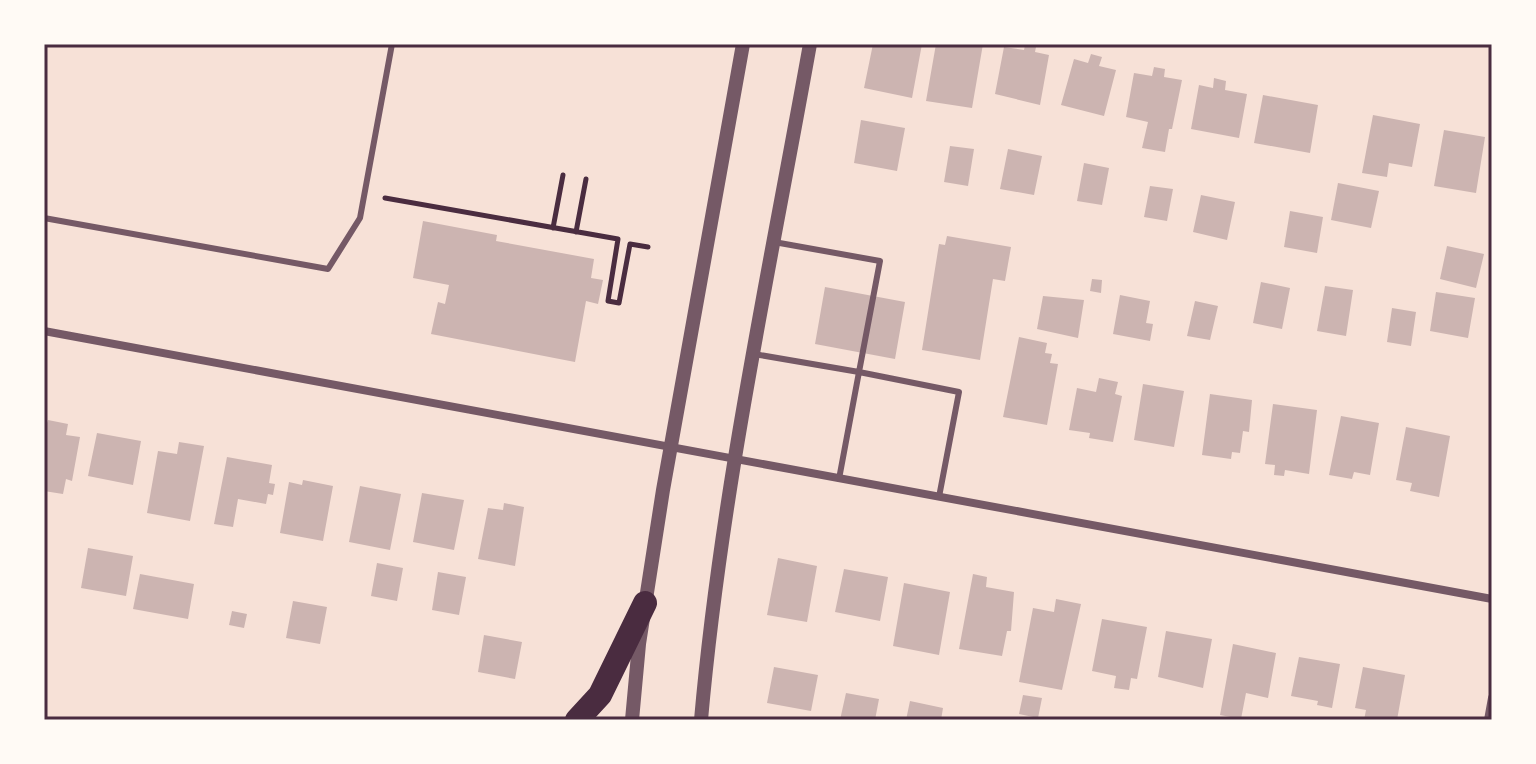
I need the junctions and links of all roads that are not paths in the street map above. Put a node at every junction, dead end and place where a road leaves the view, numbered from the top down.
1 (392, 44) edge
2 (743, 44) edge
3 (810, 44) edge
4 (44, 218) edge
5 (774, 242) junction
6 (44, 331) edge
7 (754, 354) junction
8 (859, 372) junction
9 (670, 447) junction
10 (735, 459) junction
11 (839, 479) junction
12 (939, 497) junction
13 (1492, 599) edge
14 (645, 603) junction
15 (1492, 698) edge
16 (577, 720) edge
17 (632, 720) edge
18 (701, 720) edge
19 (1488, 720) edge

1 - 4 lane
2 - 9 street
3 - 5 street
5 - 7 street
5 - 8 lane
6 - 9 street
7 - 8 lane
7 - 10 street
8 - 11 lane
8 - 12 lane
9 - 10 street
9 - 14 street
10 - 11 street
10 - 18 street
11 - 12 street
12 - 13 street
14 - 16 highway
14 - 17 street
15 - 19 street

